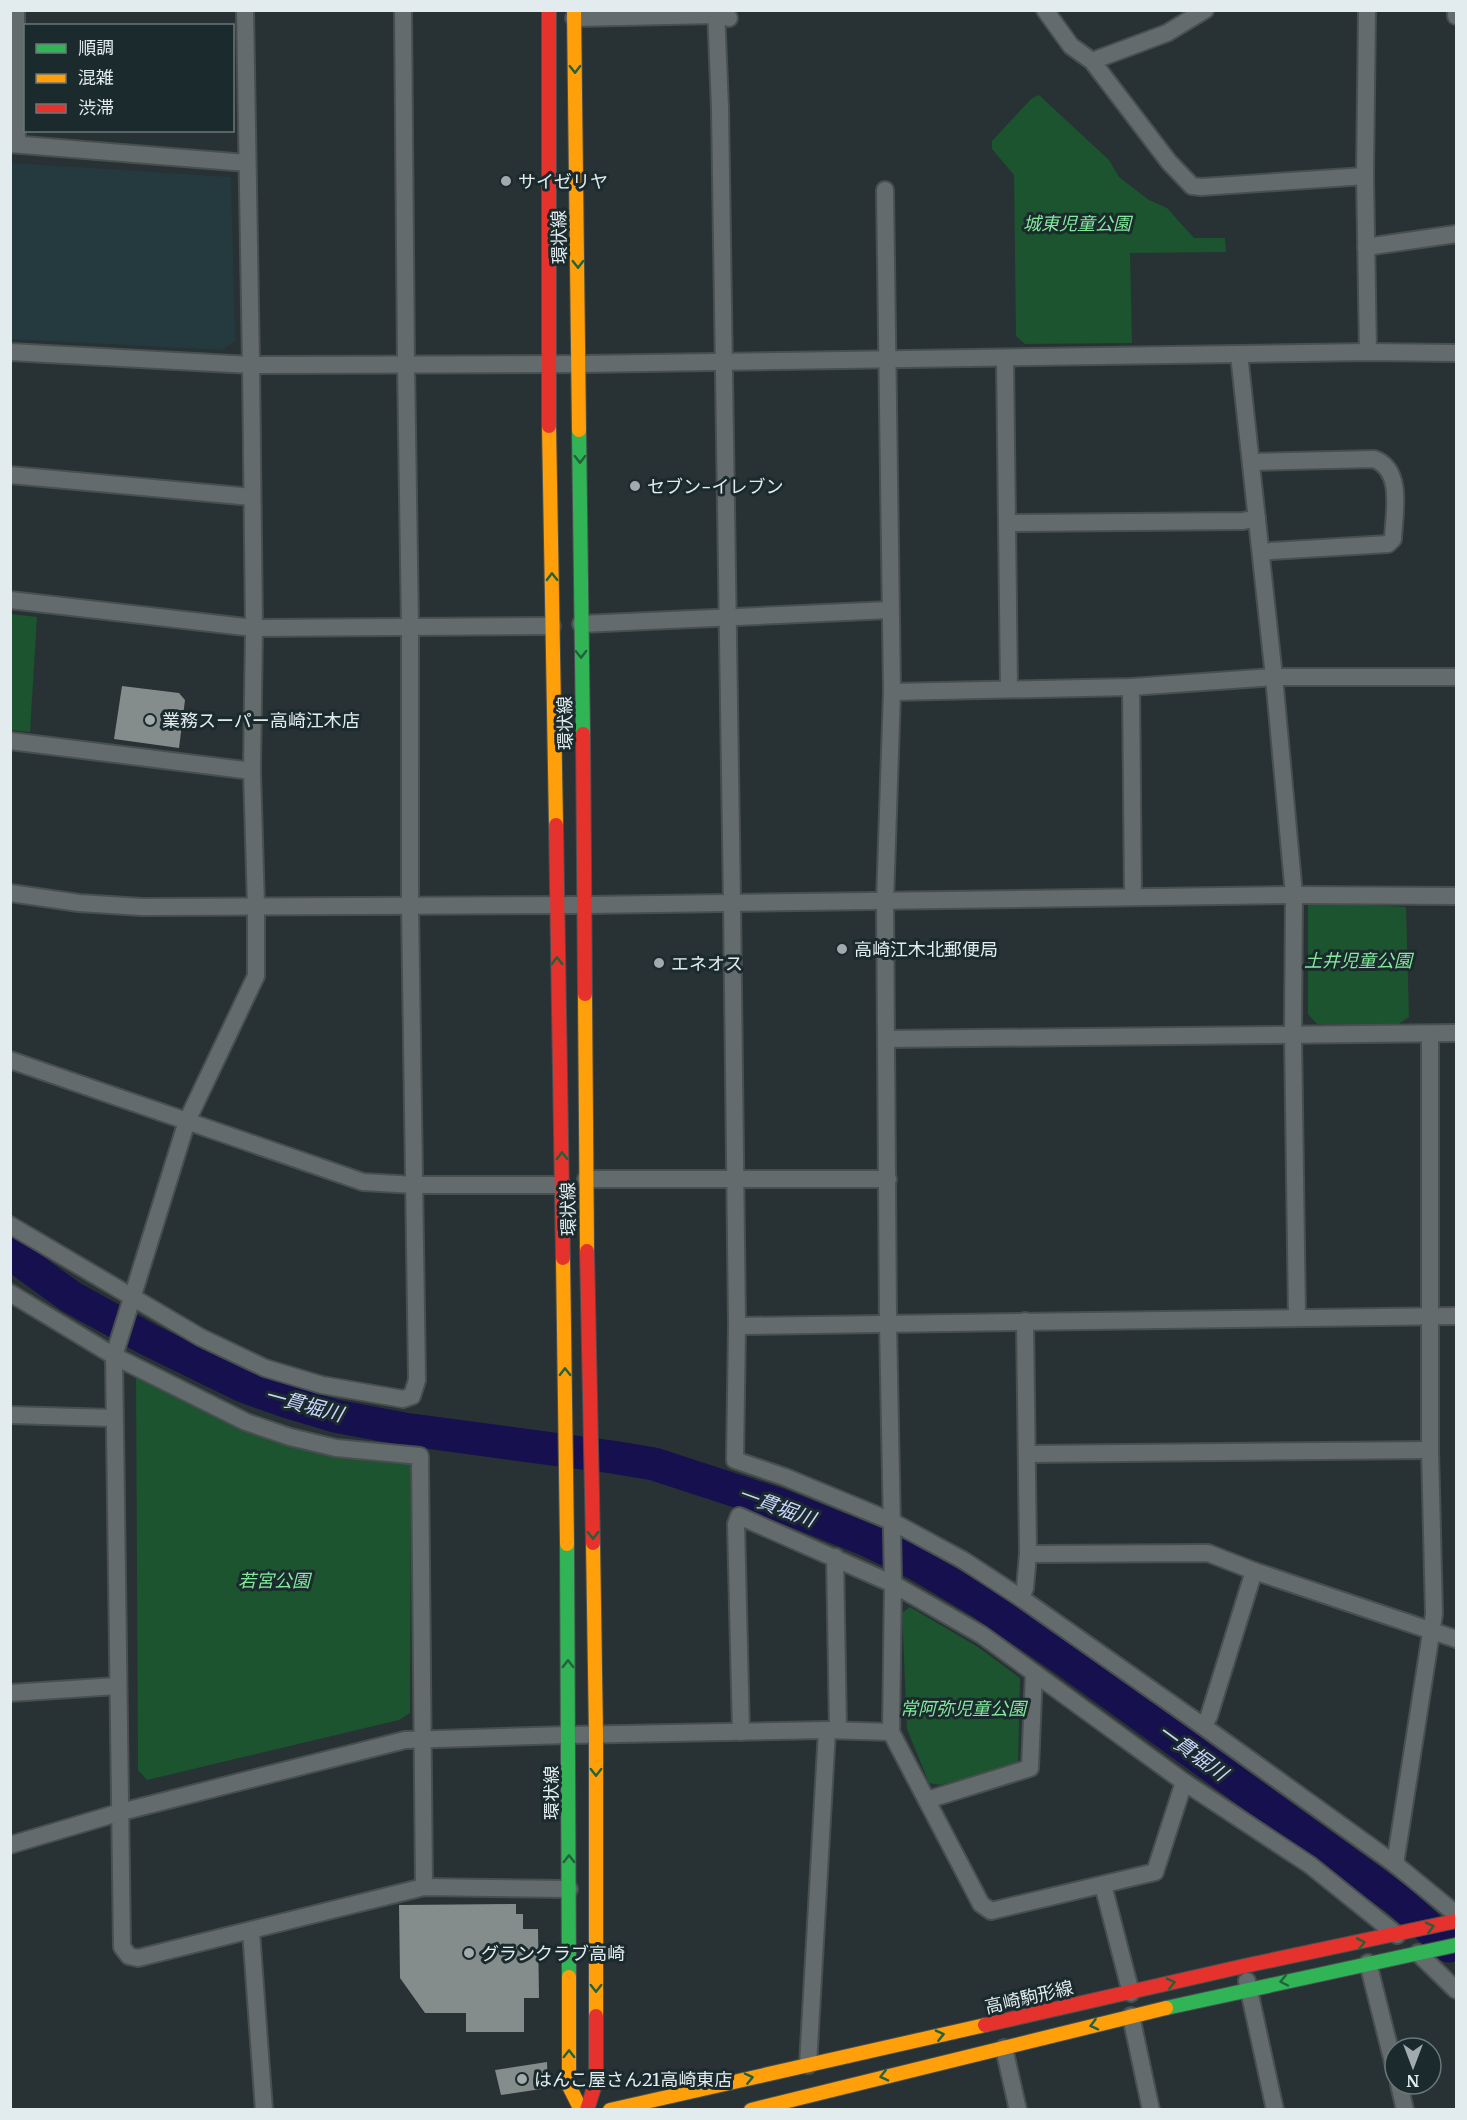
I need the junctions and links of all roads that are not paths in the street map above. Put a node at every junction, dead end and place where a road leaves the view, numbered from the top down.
1 (16, 10) edge
2 (245, 10) edge
3 (403, 10) edge
4 (549, 10) edge
5 (1045, 10) edge
6 (1205, 10) edge
7 (1367, 10) edge
8 (1456, 10) edge
9 (574, 14) edge
10 (720, 14) edge
11 (1456, 16) edge
12 (1092, 61) junction
13 (14, 144) edge
14 (248, 163) junction
15 (1365, 176) junction
16 (885, 190) dead end
17 (1456, 234) edge
18 (1366, 247) junction
19 (10, 352) edge
20 (1368, 352) junction
21 (1456, 353) edge
22 (1239, 354) junction
23 (1005, 358) junction
24 (889, 359) junction
25 (724, 361) junction
26 (548, 364) junction
27 (579, 364) junction
28 (251, 365) junction
29 (406, 365) junction
30 (1251, 462) junction
31 (10, 475) edge
32 (252, 497) junction
33 (1257, 518) junction
34 (1007, 523) junction
35 (1261, 553) junction
36 (10, 600) edge
37 (890, 610) junction
38 (728, 616) junction
39 (581, 624) junction
40 (410, 626) junction
41 (552, 626) junction
42 (254, 628) junction
43 (1274, 677) junction
44 (1456, 677) edge
45 (1131, 687) junction
46 (1009, 689) junction
47 (892, 692) junction
48 (10, 741) edge
49 (252, 771) junction
50 (10, 893) edge
51 (1294, 895) junction
52 (1456, 896) edge
53 (1133, 897) junction
54 (885, 901) junction
55 (732, 903) junction
56 (556, 904) junction
57 (585, 905) junction
58 (256, 906) junction
59 (410, 906) junction
60 (1456, 1033) edge
61 (1430, 1034) junction
62 (1293, 1035) junction
63 (886, 1039) junction
64 (10, 1060) edge
65 (187, 1121) junction
66 (586, 1179) junction
67 (735, 1179) junction
68 (888, 1179) junction
69 (415, 1185) junction
70 (562, 1185) junction
71 (10, 1225) edge
72 (10, 1293) edge
73 (131, 1298) junction
74 (1456, 1316) edge
75 (1429, 1317) junction
76 (1297, 1318) junction
77 (1025, 1321) junction
78 (888, 1323) junction
79 (737, 1326) junction
80 (114, 1356) junction
81 (10, 1414) edge
82 (113, 1418) junction
83 (1430, 1450) junction
84 (1027, 1454) junction
85 (891, 1521) junction
86 (1028, 1554) junction
87 (835, 1557) junction
88 (1254, 1571) junction
89 (893, 1583) junction
90 (1021, 1598) junction
91 (1432, 1630) junction
92 (1456, 1639) edge
93 (1034, 1673) junction
94 (117, 1686) junction
95 (10, 1693) edge
96 (1203, 1726) junction
97 (832, 1730) junction
98 (741, 1732) junction
99 (891, 1732) junction
100 (568, 1735) junction
101 (596, 1735) junction
102 (422, 1739) junction
103 (1184, 1782) junction
104 (927, 1800) junction
105 (121, 1812) junction
106 (10, 1845) edge
107 (1395, 1864) junction
108 (1103, 1885) junction
109 (424, 1887) junction
110 (569, 1889) junction
111 (1456, 1914) edge
112 (1456, 1921) edge
113 (251, 1930) junction
114 (1400, 1935) junction
115 (1456, 1945) edge
116 (1421, 1953) junction
117 (1368, 1963) junction
118 (1244, 1966) junction
119 (1249, 1989) junction
120 (1456, 1990) edge
121 (1131, 1993) junction
122 (1131, 2016) junction
123 (1386, 2036) edge
124 (1004, 2048) junction
125 (808, 2065) junction
126 (804, 2102) edge
127 (264, 2109) edge
128 (581, 2109) edge
129 (587, 2109) edge
130 (610, 2109) edge
131 (751, 2109) edge
132 (1018, 2109) edge
133 (1151, 2109) edge
134 (1275, 2109) edge

1 - 13 street
2 - 14 street
3 - 29 street
4 - 26 street, 環状線
5 - 12 street
6 - 12 street
7 - 15 street
8 - 11 street
9 - 10 street
9 -> 27 street, 環状線
10 - 25 street
12 - 15 street
13 - 14 street
14 - 28 street
15 - 18 street
16 - 24 street
17 - 18 street
18 - 20 street
19 - 28 street
20 - 21 street
20 - 22 street
22 - 23 street
22 - 30 street
23 - 24 street
23 - 34 street
24 - 25 street
24 - 37 street
25 - 27 street
25 - 38 street
26 - 27 street
26 - 29 street
41 -> 26 street, 環状線
27 -> 39 street, 環状線
28 - 29 street
28 - 32 street
29 - 40 street
30 - 33 street
30 - 35 street
31 - 32 street
32 - 42 street
33 - 34 street
33 - 35 street
34 - 46 street
35 - 43 street
36 - 42 street
37 - 38 street
37 - 47 street
38 - 39 street
38 - 55 street
39 -> 57 street, 環状線
40 - 41 street
40 - 42 street
40 - 59 street
41 - 56 street, 環状線
42 - 49 street
43 - 44 street
43 - 45 street
43 - 51 street
45 - 46 street
45 - 53 street
46 - 47 street
47 - 54 street
48 - 49 street
49 - 58 street
50 - 58 street
51 - 52 street
51 - 53 street
51 - 62 street
53 - 54 street
54 - 55 street
54 - 63 street
55 - 57 street
55 - 67 street
56 - 57 street
56 - 59 street
70 -> 56 street, 環状線
57 - 66 street, 環状線
58 - 59 street
58 - 65 street
59 - 69 street
60 - 61 street
61 - 62 street
61 - 75 street
62 - 63 street
62 - 76 street
63 - 68 street
64 - 65 street
65 - 69 street
65 - 73 street
66 - 67 street
66 -> 101 street, 環状線
67 - 68 street
67 - 79 street
68 - 78 street
69 - 70 street
69 - 73 street
100 -> 70 street, 環状線
71 - 73 street
72 - 80 street
73 - 80 street
74 - 75 street
75 - 76 street
75 - 83 street
76 - 77 street
77 - 78 street
77 - 84 street
78 - 79 street
78 - 85 street
79 - 85 street
80 - 82 street
80 - 102 street
81 - 82 street
82 - 94 street
83 - 84 street
83 - 91 street
84 - 86 street
85 - 89 street
85 - 90 street
86 - 88 street
86 - 90 street
87 - 89 street
87 - 97 street
87 - 98 street
88 - 91 street
88 - 96 street
89 - 93 street
89 - 99 street
90 - 96 street
91 - 92 street
91 - 107 street
93 - 103 street
93 - 104 street
94 - 95 street
94 - 105 street
96 - 107 street
97 - 98 street
97 - 99 street
97 - 125 street
98 - 101 street
99 - 104 street
100 - 101 street
100 - 102 street
110 -> 100 street, 環状線
101 -> 129 street
102 - 105 street
102 - 109 street
103 - 108 street
103 - 114 street
104 - 108 street
105 - 106 street
105 - 113 street
107 - 111 street
108 - 121 street
109 - 110 street
109 - 113 street
128 -> 110 street, 環状線
114 -> 112 street, 高崎駒形線
113 - 127 street
118 -> 114 street, 高崎駒形線
115 - 116 street
116 - 117 street
116 - 120 street
117 -> 119 street
117 - 123 street
118 - 119 street
121 -> 118 street, 高崎駒形線
119 - 122 street
119 - 134 street
125 -> 121 street, 高崎駒形線
122 -> 124 street
122 - 133 street
124 -> 126 street
124 - 132 street
130 -> 125 street, 高崎駒形線
126 - 131 street

